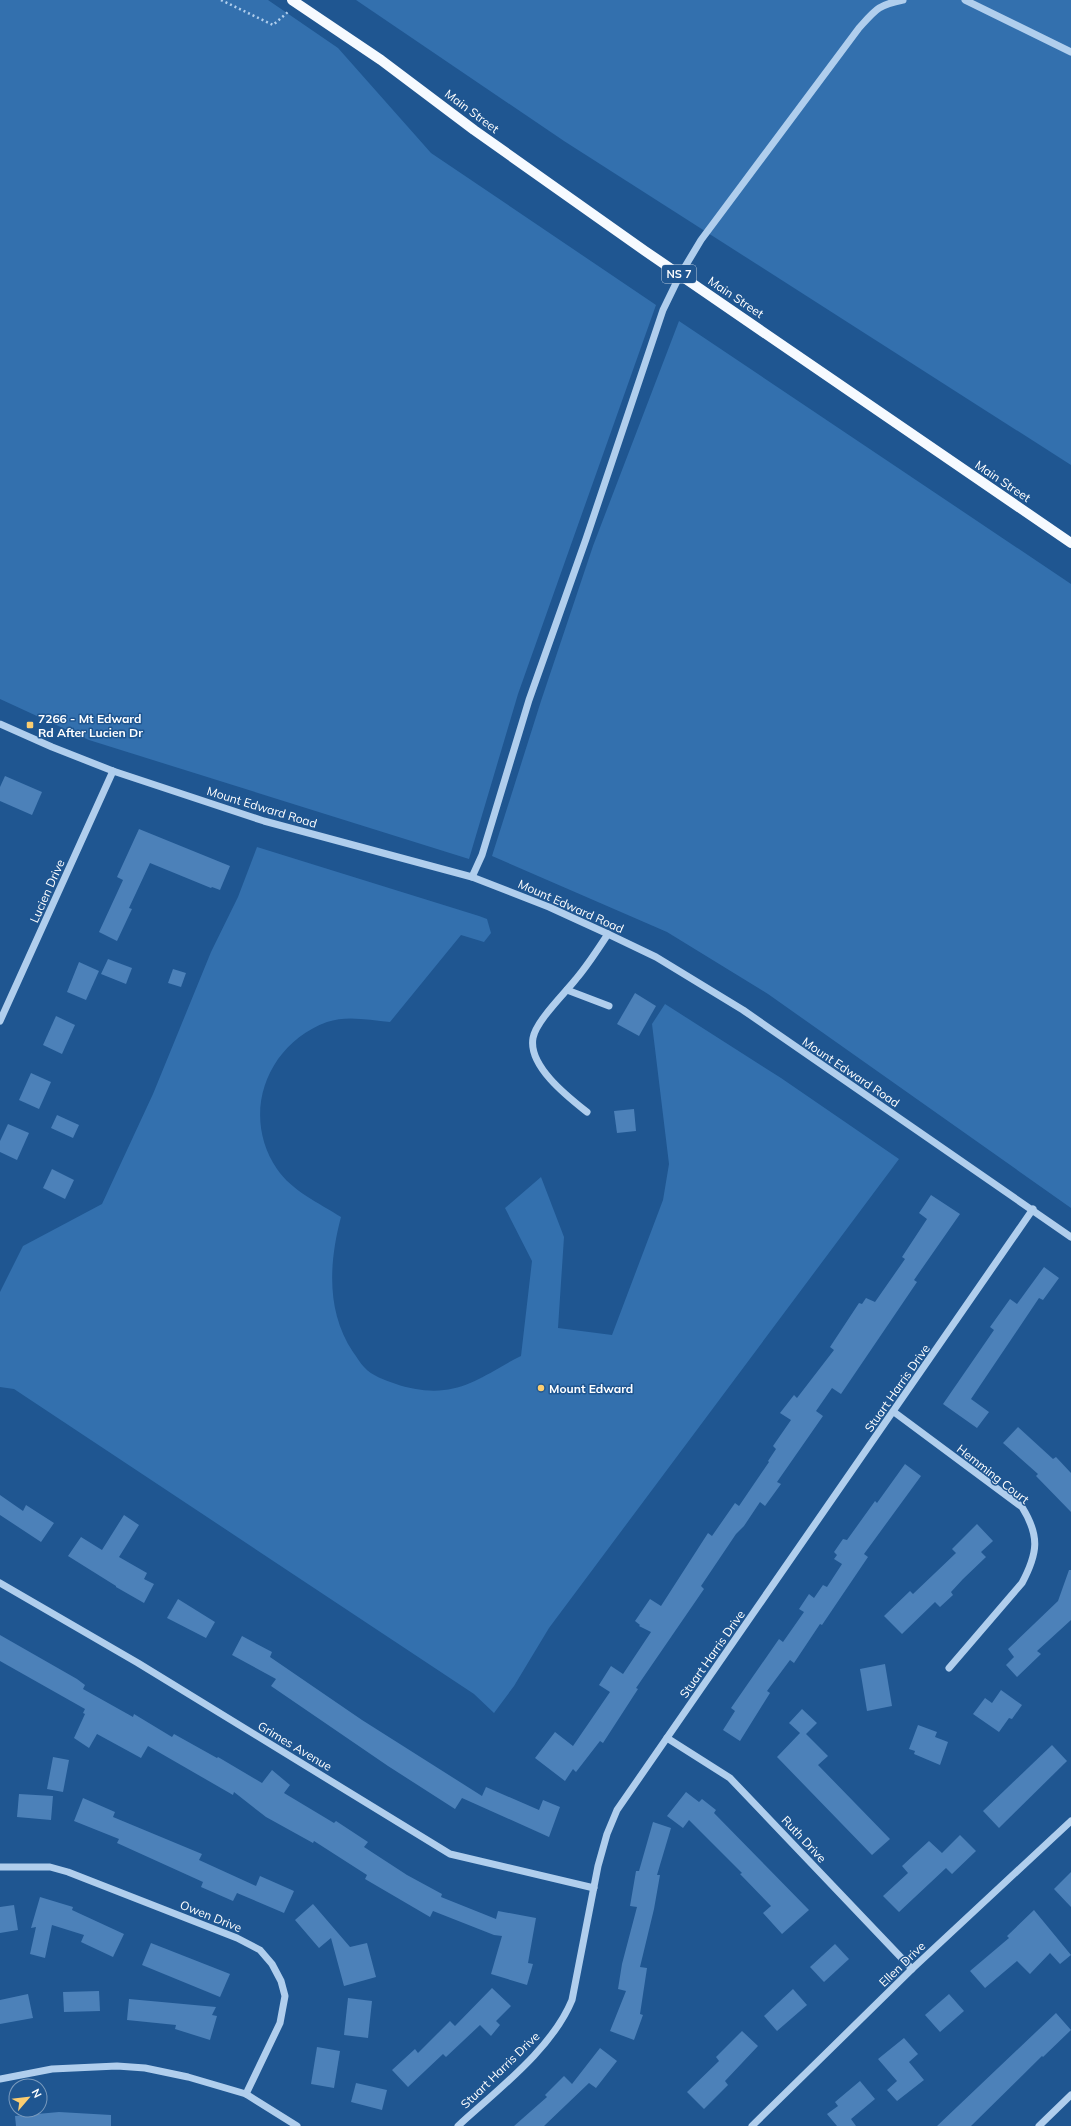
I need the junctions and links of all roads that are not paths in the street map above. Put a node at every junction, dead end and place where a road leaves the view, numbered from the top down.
1 (903, 0) edge
2 (965, 0) edge
3 (295, 2) edge
4 (1071, 52) edge
5 (680, 275) junction
6 (1071, 543) edge
7 (0, 724) edge
8 (113, 771) junction
9 (472, 877) junction
10 (608, 934) junction
11 (567, 990) junction
12 (609, 1006) dead end
13 (0, 1021) edge
14 (587, 1112) dead end
15 (1033, 1209) junction
16 (1071, 1237) edge
17 (894, 1412) junction
18 (0, 1583) edge
19 (949, 1668) dead end
20 (667, 1738) junction
21 (1071, 1821) edge
22 (0, 1866) edge
23 (594, 1888) junction
24 (912, 1969) junction
25 (0, 2080) edge
26 (246, 2094) junction
27 (1071, 2095) edge
28 (297, 2126) edge
29 (458, 2126) edge
30 (752, 2126) edge
31 (1039, 2126) edge

1 - 5 street
2 - 4 street
3 - 5 main road, Main Street / NS 7
5 - 6 main road, Main Street / NS 7
5 - 9 street
7 - 8 street, Mount Edward Road
8 - 9 street, Mount Edward Road
8 - 13 street, Lucien Drive
9 - 10 street, Mount Edward Road
10 - 11 street
10 - 15 street, Mount Edward Road
11 - 12 street
11 - 14 street
15 - 16 street, Mount Edward Road
15 - 17 street, Stuart Harris Drive
17 - 19 street, Hemming Court
17 - 20 street, Stuart Harris Drive
18 - 23 street, Grimes Avenue
20 - 23 street, Stuart Harris Drive
20 - 24 street, Ruth Drive
21 - 24 street, Ellen Drive
22 - 26 street, Owen Drive
23 - 29 street, Stuart Harris Drive
24 - 30 street, Ellen Drive
25 - 26 street
26 - 28 street
27 - 31 street

